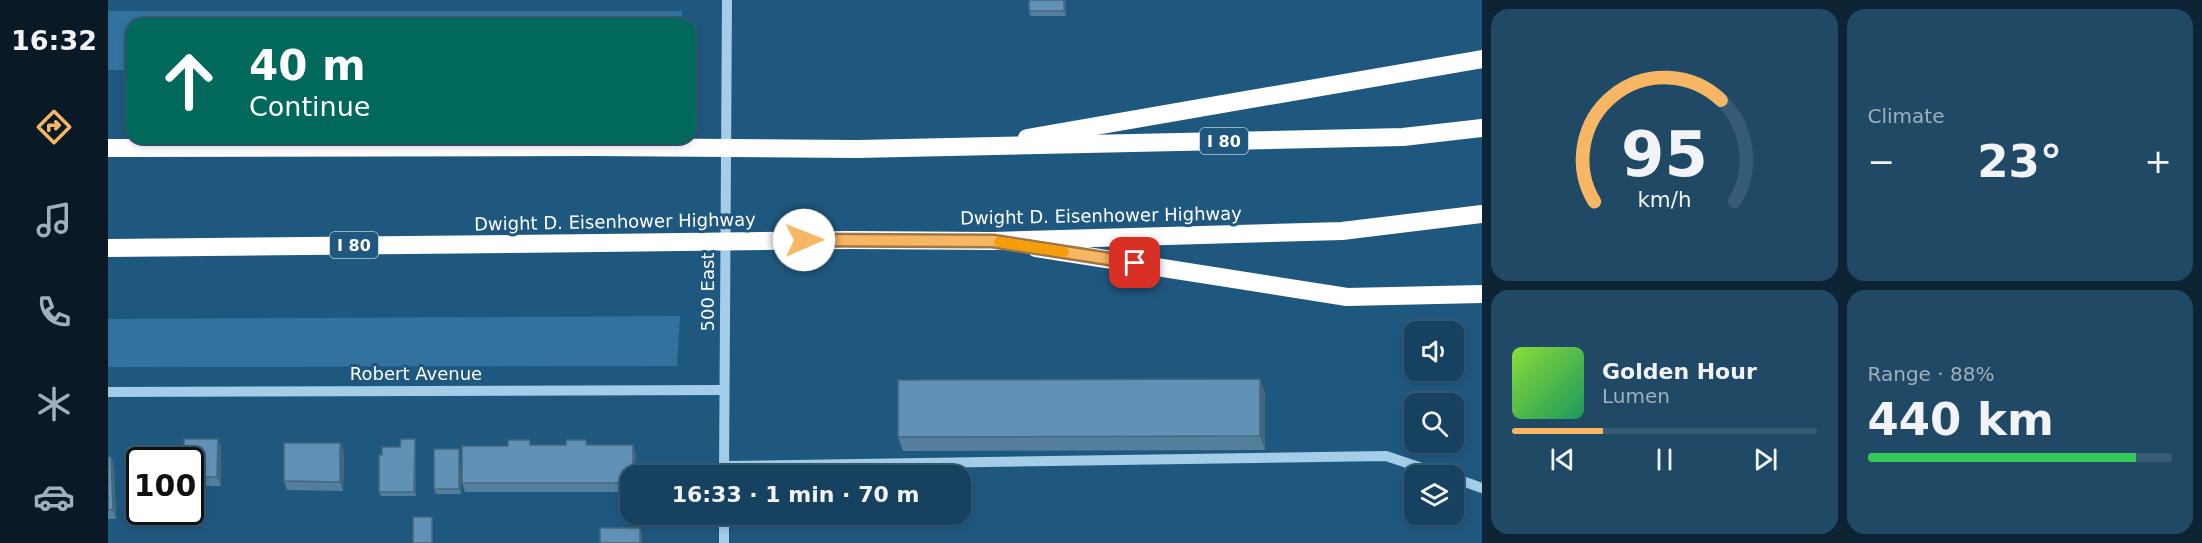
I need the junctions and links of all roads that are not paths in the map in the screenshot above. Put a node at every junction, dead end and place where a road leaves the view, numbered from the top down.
1 (727, 0) edge
2 (1482, 59) edge
3 (1482, 128) edge
4 (108, 148) edge
5 (966, 148) junction
6 (1482, 214) edge
7 (993, 241) junction
8 (108, 248) edge
9 (1482, 294) edge
10 (724, 390) junction
11 (108, 392) edge
12 (724, 465) edge
13 (971, 465) edge
14 (1413, 465) edge
15 (1464, 482) edge
16 (1482, 488) edge
17 (724, 525) edge
18 (724, 543) edge

1 - 10 street, 500 East
2 - 5 highway
3 - 5 highway, I 80
4 - 5 highway, I 80, bridge
6 - 7 highway, Dwight D. Eisenhower Highway / I 80
7 - 8 highway, Dwight D. Eisenhower Highway / I 80, bridge
7 - 9 highway
10 - 11 street, Robert Avenue
10 - 12 street, 500 East
13 - 14 street
15 - 16 street
17 - 18 street

